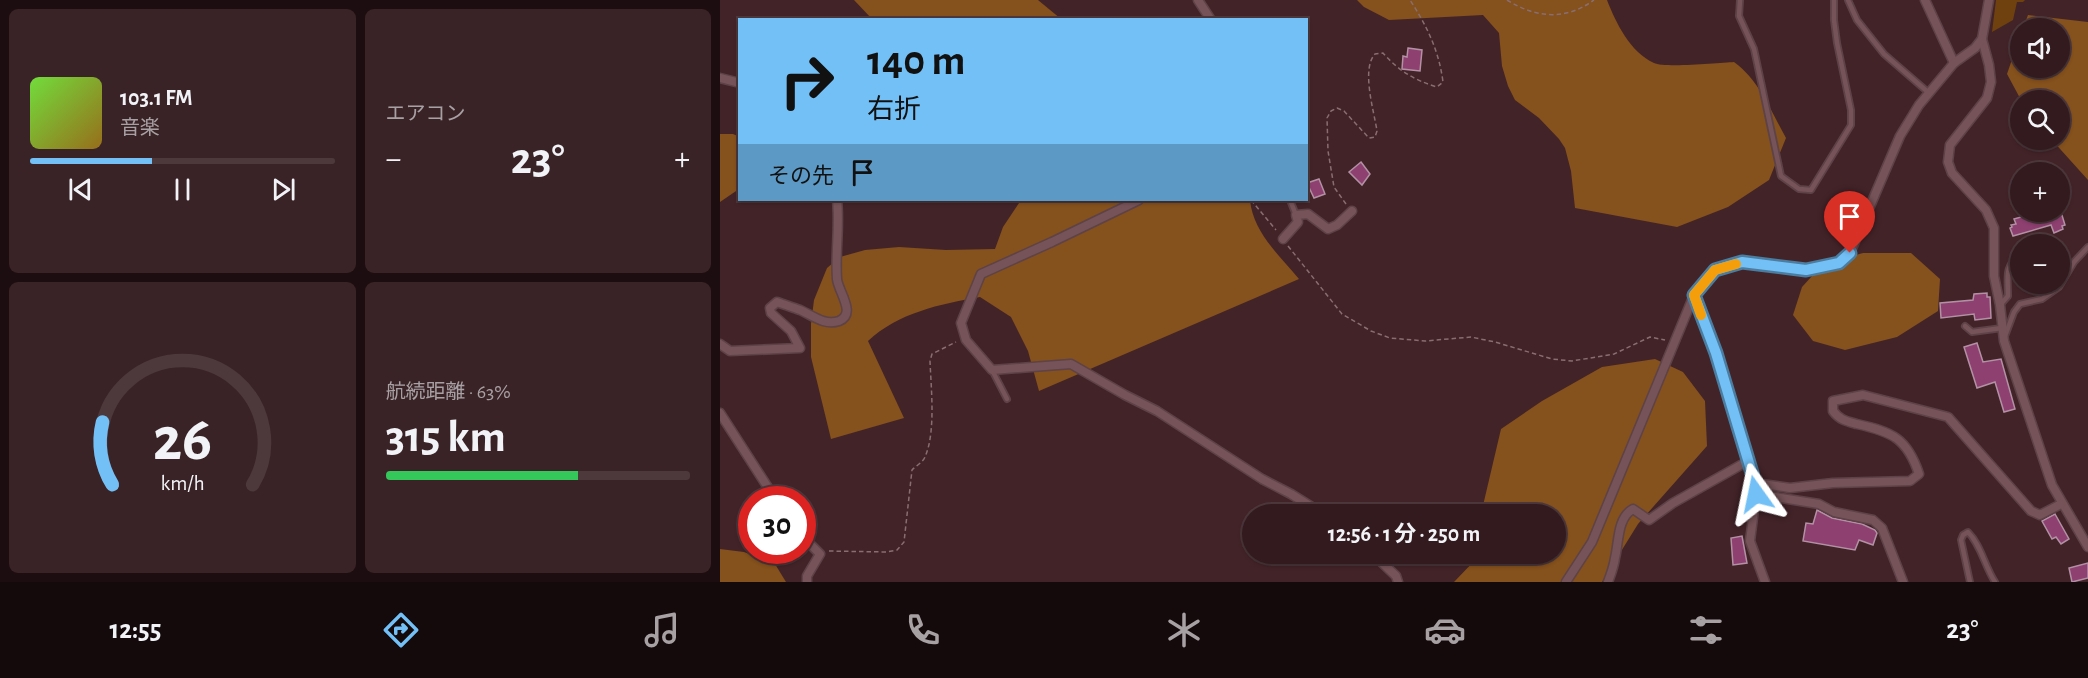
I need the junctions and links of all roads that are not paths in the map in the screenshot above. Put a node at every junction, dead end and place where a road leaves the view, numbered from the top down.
1 (1198, 0) edge
2 (1740, 0) edge
3 (1834, 0) edge
4 (1848, 0) edge
5 (1925, 0) edge
6 (1989, 0) edge
7 (1210, 18) edge
8 (1982, 39) junction
9 (1954, 63) junction
10 (720, 78) edge
11 (738, 82) edge
12 (1929, 93) junction
13 (837, 201) edge
14 (1137, 201) edge
15 (1290, 201) edge
16 (1352, 211) road end
17 (1296, 215) junction
18 (1282, 239) road end
19 (2088, 248) edge
20 (2010, 266) edge
21 (1694, 295) junction
22 (2000, 305) junction
23 (1965, 326) dead end
24 (2002, 328) junction
25 (2004, 341) junction
26 (720, 344) edge
27 (992, 370) junction
28 (1007, 399) dead end
29 (720, 413) edge
30 (1748, 461) junction
31 (1755, 483) junction
32 (767, 486) edge
33 (1756, 494) junction
34 (1307, 504) edge
35 (2061, 504) junction
36 (2088, 547) edge
37 (814, 564) edge
38 (1383, 564) edge
39 (807, 582) edge
40 (1398, 582) edge
41 (1566, 582) edge
42 (1608, 582) edge
43 (1765, 582) edge
44 (1903, 582) edge
45 (1970, 582) edge
46 (1995, 582) edge

1 - 7 street
2 - 3 lane
4 - 12 lane
5 - 9 street
6 - 8 street
8 - 9 street
8 - 22 street
9 - 12 street
10 - 11 street
12 - 21 street
13 - 26 street
14 - 27 street
15 - 17 lane
16 - 17 street
17 - 18 street
19 - 25 lane
20 - 22 lane
21 - 30 street
21 - 41 street
22 - 24 street
23 - 24 lane
24 - 25 street
25 - 35 street
27 - 28 lane
27 - 34 street
29 - 32 street
30 - 31 street
30 - 42 street
31 - 33 street
31 - 35 street
33 - 43 street
33 - 44 street
35 - 36 street
37 - 39 street
38 - 40 street
45 - 46 lane

